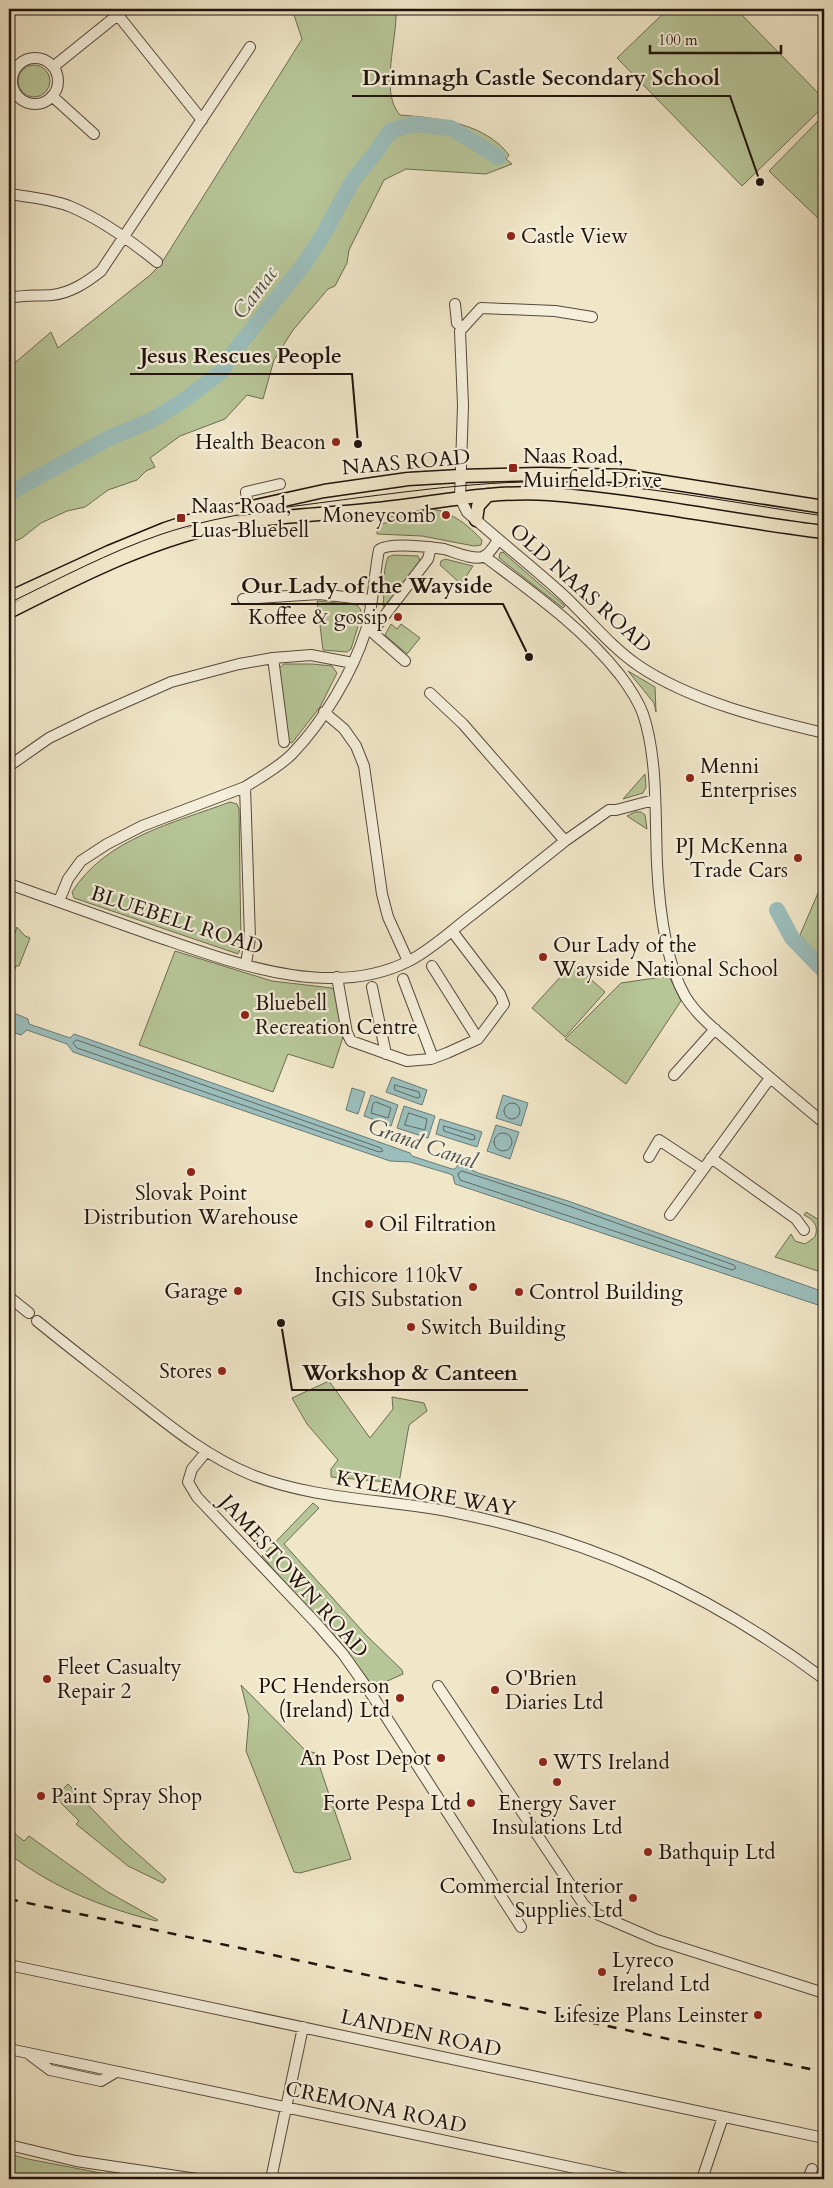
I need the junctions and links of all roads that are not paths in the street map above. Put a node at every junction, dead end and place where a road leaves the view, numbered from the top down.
1 (118, 11) edge
2 (250, 46) dead end
3 (53, 67) junction
4 (52, 96) junction
5 (13, 98) edge
6 (202, 120) junction
7 (94, 134) dead end
8 (9, 194) edge
9 (124, 238) junction
10 (157, 262) dead end
11 (9, 298) edge
12 (455, 304) dead end
13 (592, 316) dead end
14 (462, 328) junction
15 (460, 476) junction
16 (280, 484) dead end
17 (488, 496) junction
18 (460, 498) junction
19 (824, 507) edge
20 (248, 508) junction
21 (476, 520) junction
22 (824, 532) edge
23 (498, 540) junction
24 (431, 547) junction
25 (484, 556) junction
26 (9, 598) edge
27 (243, 599) dead end
28 (371, 600) junction
29 (576, 607) junction
30 (9, 612) edge
31 (565, 618) junction
32 (369, 630) junction
33 (273, 658) junction
34 (405, 661) dead end
35 (353, 663) junction
36 (430, 693) dead end
37 (324, 712) junction
38 (824, 732) edge
39 (284, 742) dead end
40 (9, 766) edge
41 (245, 787) junction
42 (654, 800) junction
43 (565, 841) junction
44 (9, 884) edge
45 (59, 901) junction
46 (452, 931) junction
47 (408, 961) junction
48 (246, 964) junction
49 (432, 966) dead end
50 (337, 977) junction
51 (403, 979) dead end
52 (372, 987) dead end
53 (715, 1029) junction
54 (478, 1039) junction
55 (386, 1054) junction
56 (433, 1058) junction
57 (674, 1075) dead end
58 (770, 1078) junction
59 (824, 1123) edge
60 (649, 1157) dead end
61 (711, 1158) junction
62 (703, 1169) junction
63 (670, 1215) dead end
64 (804, 1230) dead end
65 (9, 1296) edge
66 (206, 1452) junction
67 (824, 1679) edge
68 (438, 1686) dead end
69 (521, 1927) dead end
70 (9, 1965) edge
71 (824, 1993) edge
72 (303, 2026) junction
73 (9, 2049) edge
74 (285, 2108) junction
75 (724, 2117) junction
76 (824, 2138) edge
77 (9, 2145) edge
78 (197, 2179) edge
79 (271, 2179) edge
80 (627, 2179) edge
81 (702, 2179) edge

1 - 3 street
1 - 6 street
2 - 6 street
3 - 4 street
3 - 5 street
4 - 5 street
4 - 7 street
6 - 9 street
8 - 9 street
9 - 10 street
9 - 11 street
12 - 14 street
13 - 14 street
14 - 15 street
15 - 18 street
15 - 19 main road, NAAS ROAD
15 - 20 main road, NAAS ROAD
16 - 20 street
17 - 18 main road, NAAS ROAD
17 - 21 main road
17 - 22 main road, NAAS ROAD
18 - 21 street, OLD NAAS ROAD
18 - 30 main road, NAAS ROAD
20 - 26 main road, NAAS ROAD
21 - 23 street, OLD NAAS ROAD
23 - 25 street
23 - 29 street, OLD NAAS ROAD
24 - 25 street
24 - 28 street
24 - 32 street
25 - 31 street
27 - 28 street
28 - 32 street
29 - 31 street
29 - 38 street, OLD NAAS ROAD
31 - 42 street
32 - 34 street
32 - 35 street
33 - 35 street
33 - 39 street
33 - 40 street
35 - 37 street
36 - 43 street
37 - 41 street
37 - 47 street
41 - 45 street
41 - 48 street
42 - 43 street, BLUEBELL ROAD
42 - 53 street
43 - 46 street, BLUEBELL ROAD
44 - 45 street, BLUEBELL ROAD
45 - 48 street, BLUEBELL ROAD
46 - 47 street, BLUEBELL ROAD
46 - 54 street
47 - 50 street, BLUEBELL ROAD
48 - 50 street, BLUEBELL ROAD
49 - 54 street
50 - 55 street
51 - 56 street
52 - 55 street
53 - 57 street
53 - 58 street
54 - 56 street
55 - 56 street
58 - 59 street
58 - 61 street
60 - 62 street
61 - 62 street
61 - 64 street
62 - 63 street
65 - 66 street, KYLEMORE WAY
66 - 67 street, KYLEMORE WAY
66 - 69 street, JAMESTOWN ROAD
68 - 71 street
70 - 72 street, LANDEN ROAD
72 - 74 street
72 - 75 street, LANDEN ROAD
73 - 74 street, CREMONA ROAD
74 - 79 street
74 - 80 street, CREMONA ROAD
75 - 76 street, LANDEN ROAD
75 - 81 street
77 - 78 street

